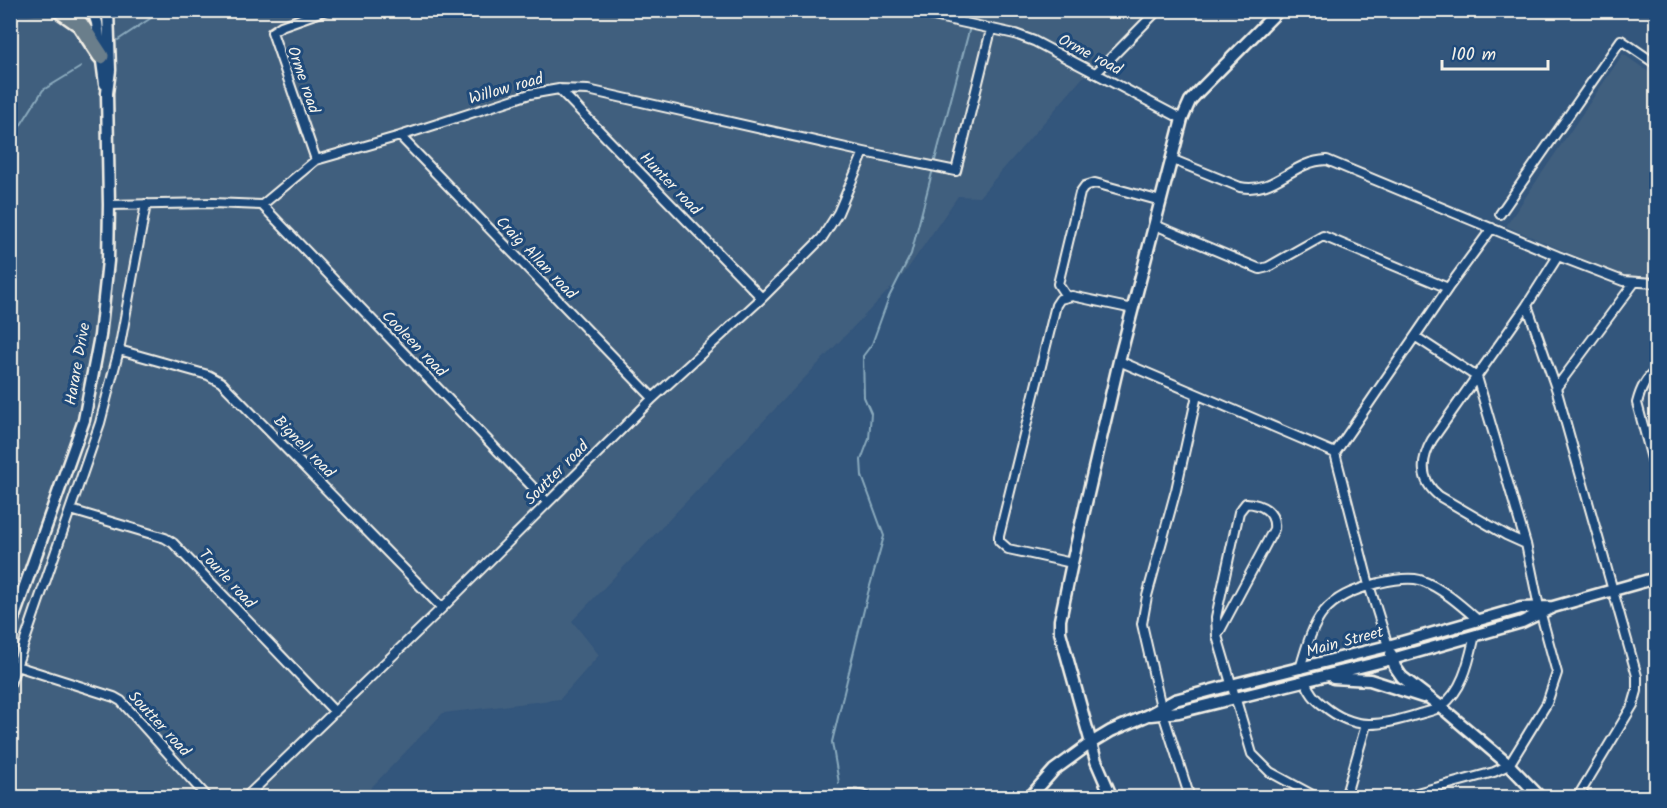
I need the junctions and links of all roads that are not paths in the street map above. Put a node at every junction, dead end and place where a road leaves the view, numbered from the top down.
1 (60, 10) edge
2 (93, 10) edge
3 (108, 10) edge
4 (326, 10) edge
5 (906, 10) edge
6 (1158, 10) edge
7 (1279, 10) edge
8 (991, 30) junction
9 (101, 56) junction
10 (1656, 64) edge
11 (1096, 73) junction
12 (559, 89) junction
13 (107, 93) junction
14 (1182, 119) junction
15 (400, 136) junction
16 (864, 152) junction
17 (1171, 159) junction
18 (316, 160) junction
19 (1161, 201) junction
20 (146, 204) junction
21 (110, 205) junction
22 (262, 205) junction
23 (1500, 213) dead end
24 (1155, 225) junction
25 (1492, 228) junction
26 (1558, 256) junction
27 (1634, 283) junction
28 (1656, 283) edge
29 (1448, 288) junction
30 (1066, 296) junction
31 (762, 298) junction
32 (1527, 305) junction
33 (1133, 309) junction
34 (1416, 337) junction
35 (119, 350) junction
36 (1119, 361) junction
37 (1656, 371) edge
38 (1477, 377) junction
39 (1556, 388) junction
40 (1197, 395) junction
41 (653, 398) junction
42 (1335, 453) junction
43 (1656, 474) edge
44 (547, 502) junction
45 (71, 510) junction
46 (1526, 544) junction
47 (1072, 563) junction
48 (1656, 578) edge
49 (1369, 585) junction
50 (1613, 590) junction
51 (442, 608) junction
52 (1539, 610) junction
53 (1478, 620) junction
54 (10, 628) edge
55 (1475, 635) junction
56 (1217, 636) junction
57 (1388, 646) junction
58 (1392, 659) junction
59 (14, 664) edge
60 (1300, 669) junction
61 (1324, 677) junction
62 (1305, 681) junction
63 (10, 684) edge
64 (1231, 685) junction
65 (1235, 698) junction
66 (1429, 699) junction
67 (1441, 707) junction
68 (1163, 710) junction
69 (335, 712) junction
70 (1366, 725) junction
71 (1091, 743) junction
72 (1509, 765) junction
73 (1428, 794) edge
74 (837, 797) edge
75 (207, 798) edge
76 (245, 798) edge
77 (819, 798) edge
78 (872, 798) edge
79 (1029, 798) edge
80 (1112, 798) edge
81 (1190, 798) edge
82 (1318, 798) edge
83 (1344, 798) edge
84 (1398, 798) edge
85 (1541, 798) edge
86 (1577, 798) edge

1 - 9 highway
2 - 9 street, Harare Drive
3 - 13 street, Harare Drive
4 - 18 street, Orme road
5 - 8 street, Orme road
6 - 11 street
7 - 14 street
8 - 11 street, Orme road
8 - 16 street, Willow road
9 - 13 street, Harare Drive
10 - 23 street
11 - 14 street, Orme road
12 - 15 street, Willow road
12 - 16 street, Willow road
12 - 31 street, Hunter road
13 - 21 street, Harare Drive
14 - 17 street
15 - 18 street, Willow road
15 - 41 street, Craig Allan road
16 - 31 street, Soutter road
17 - 19 street
17 - 25 street
18 - 22 street, Willow road
19 - 24 street
19 - 30 street
20 - 21 street
20 - 22 street
20 - 35 street
21 - 54 street, Harare Drive
22 - 44 street, Cooleen road
24 - 29 street
24 - 33 street
25 - 26 street
25 - 29 street
26 - 27 street
26 - 32 street
27 - 28 street
27 - 39 street
29 - 34 street
30 - 33 street
30 - 47 street
31 - 41 street, Soutter road
32 - 38 street
32 - 39 street
33 - 36 street
34 - 38 street
34 - 42 street
35 - 45 street
35 - 51 street, Bignell road
36 - 40 street
36 - 47 street
37 - 43 street
38 - 46 street
38 - 46 street
39 - 50 street
40 - 42 street
40 - 68 street
41 - 44 street, Soutter road
42 - 49 street
44 - 51 street, Soutter road
45 - 59 street
45 - 69 street, Tourle road
46 - 52 street
47 - 71 street
48 - 50 street, Main Street
49 - 53 street
49 - 57 street
49 - 60 street
50 - 52 street, Main Street
50 - 86 street
51 - 69 street, Soutter road
52 - 53 street, Main Street
52 - 55 street, Main Street
52 - 72 street
53 - 57 street, Main Street
55 - 58 street, Main Street
55 - 67 street
56 - 56 street
56 - 64 street
57 - 58 street
57 - 60 street, Main Street
58 - 61 street, Main Street
58 - 66 street
59 - 63 street
59 - 75 street, Soutter road
60 - 64 street, Main Street
61 - 62 street, Main Street
61 - 66 street
62 - 65 street, Main Street
62 - 70 street
64 - 65 street
64 - 68 street, Main Street
65 - 68 street, Main Street
65 - 82 street
66 - 67 street
67 - 70 street
67 - 72 street
68 - 71 street, Main Street
68 - 81 street
69 - 76 street, Soutter road
70 - 83 street
71 - 79 street, Main Street
71 - 80 street
72 - 73 street
72 - 85 street
73 - 84 street
74 - 77 street
74 - 78 street

